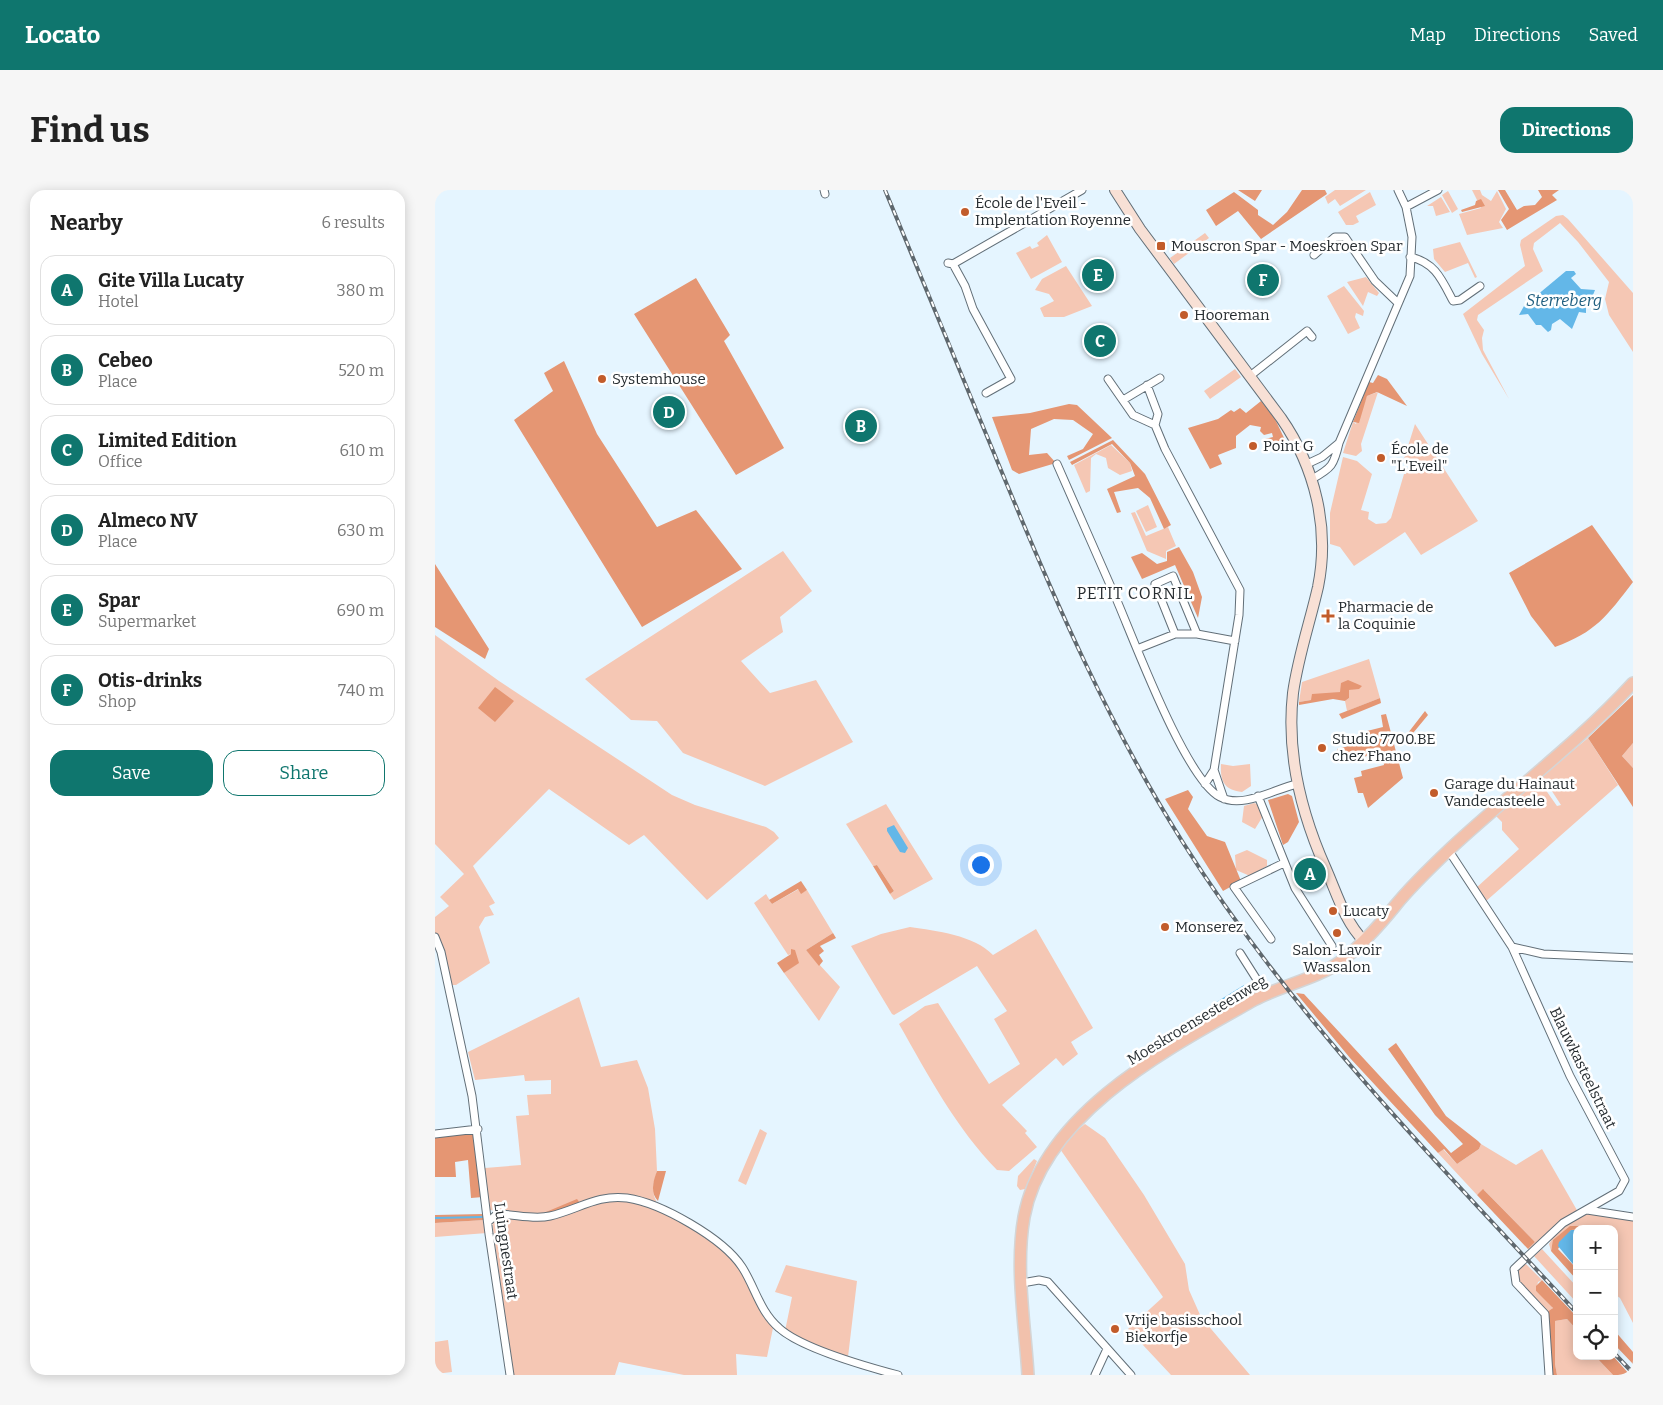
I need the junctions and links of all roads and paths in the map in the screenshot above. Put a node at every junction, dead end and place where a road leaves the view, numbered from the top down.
1 (1082, 190) edge
2 (1115, 190) edge
3 (1399, 190) edge
4 (1438, 190) edge
5 (1406, 208) junction
6 (1314, 255) dead end
7 (1410, 257) junction
8 (1480, 286) dead end
9 (1399, 303) junction
10 (1312, 337) dead end
11 (1250, 376) junction
12 (1161, 378) dead end
13 (1108, 379) dead end
14 (1147, 385) junction
15 (986, 393) dead end
16 (1123, 400) junction
17 (1155, 425) junction
18 (1339, 443) junction
19 (1057, 464) dead end
20 (1307, 464) junction
21 (1312, 479) junction
22 (1175, 634) junction
23 (1197, 634) junction
24 (1235, 641) junction
25 (1137, 649) junction
26 (1633, 683) edge
27 (1214, 770) junction
28 (1205, 784) junction
29 (1297, 784) junction
30 (1258, 796) junction
31 (1224, 799) junction
32 (1449, 851) junction
33 (1284, 863) junction
34 (435, 936) edge
35 (1271, 939) dead end
36 (1367, 939) junction
37 (1332, 946) dead end
38 (1512, 947) junction
39 (1239, 953) dead end
40 (1633, 958) edge
41 (1266, 994) junction
42 (478, 1129) junction
43 (435, 1134) edge
44 (1587, 1210) junction
45 (1633, 1217) edge
46 (488, 1222) junction
47 (1022, 1283) junction
48 (1107, 1349) junction
49 (509, 1375) edge
50 (898, 1375) edge
51 (1028, 1375) edge
52 (1095, 1375) edge
53 (1131, 1375) edge
54 (1549, 1375) edge

1 - 15 street
2 - 11 main road
3 - 5 street
4 - 5 street
5 - 7 street
6 - 9 street
7 - 8 street
7 - 9 street
9 - 18 street
10 - 11 street
11 - 20 main road
12 - 14 street
13 - 16 street
14 - 16 street
14 - 17 street
16 - 17 street
17 - 24 street
18 - 20 street
18 - 21 street
19 - 25 street
20 - 21 main road
21 - 29 main road
22 - 23 street
22 - 23 street
22 - 25 street
23 - 24 street
24 - 27 street
25 - 28 street
26 - 32 main road, Moeskroensesteenweg
27 - 28 street
27 - 31 street
28 - 31 street
29 - 30 street
29 - 36 main road
30 - 31 street
30 - 33 street
32 - 36 main road, Moeskroensesteenweg
32 - 38 street, Blauwkasteelstraat
33 - 35 street
33 - 37 street
34 - 42 street, Luingnestraat
36 - 41 main road, Moeskroensesteenweg
38 - 40 street
38 - 44 street, Blauwkasteelstraat
39 - 41 street
41 - 47 main road, Moeskroensesteenweg
42 - 43 street
42 - 46 street, Luingnestraat
44 - 45 street
44 - 54 street, Blauwkasteelstraat
46 - 49 street, Luingnestraat
46 - 50 street
47 - 48 street
47 - 51 main road, Moeskroensesteenweg
48 - 52 street
48 - 53 street

